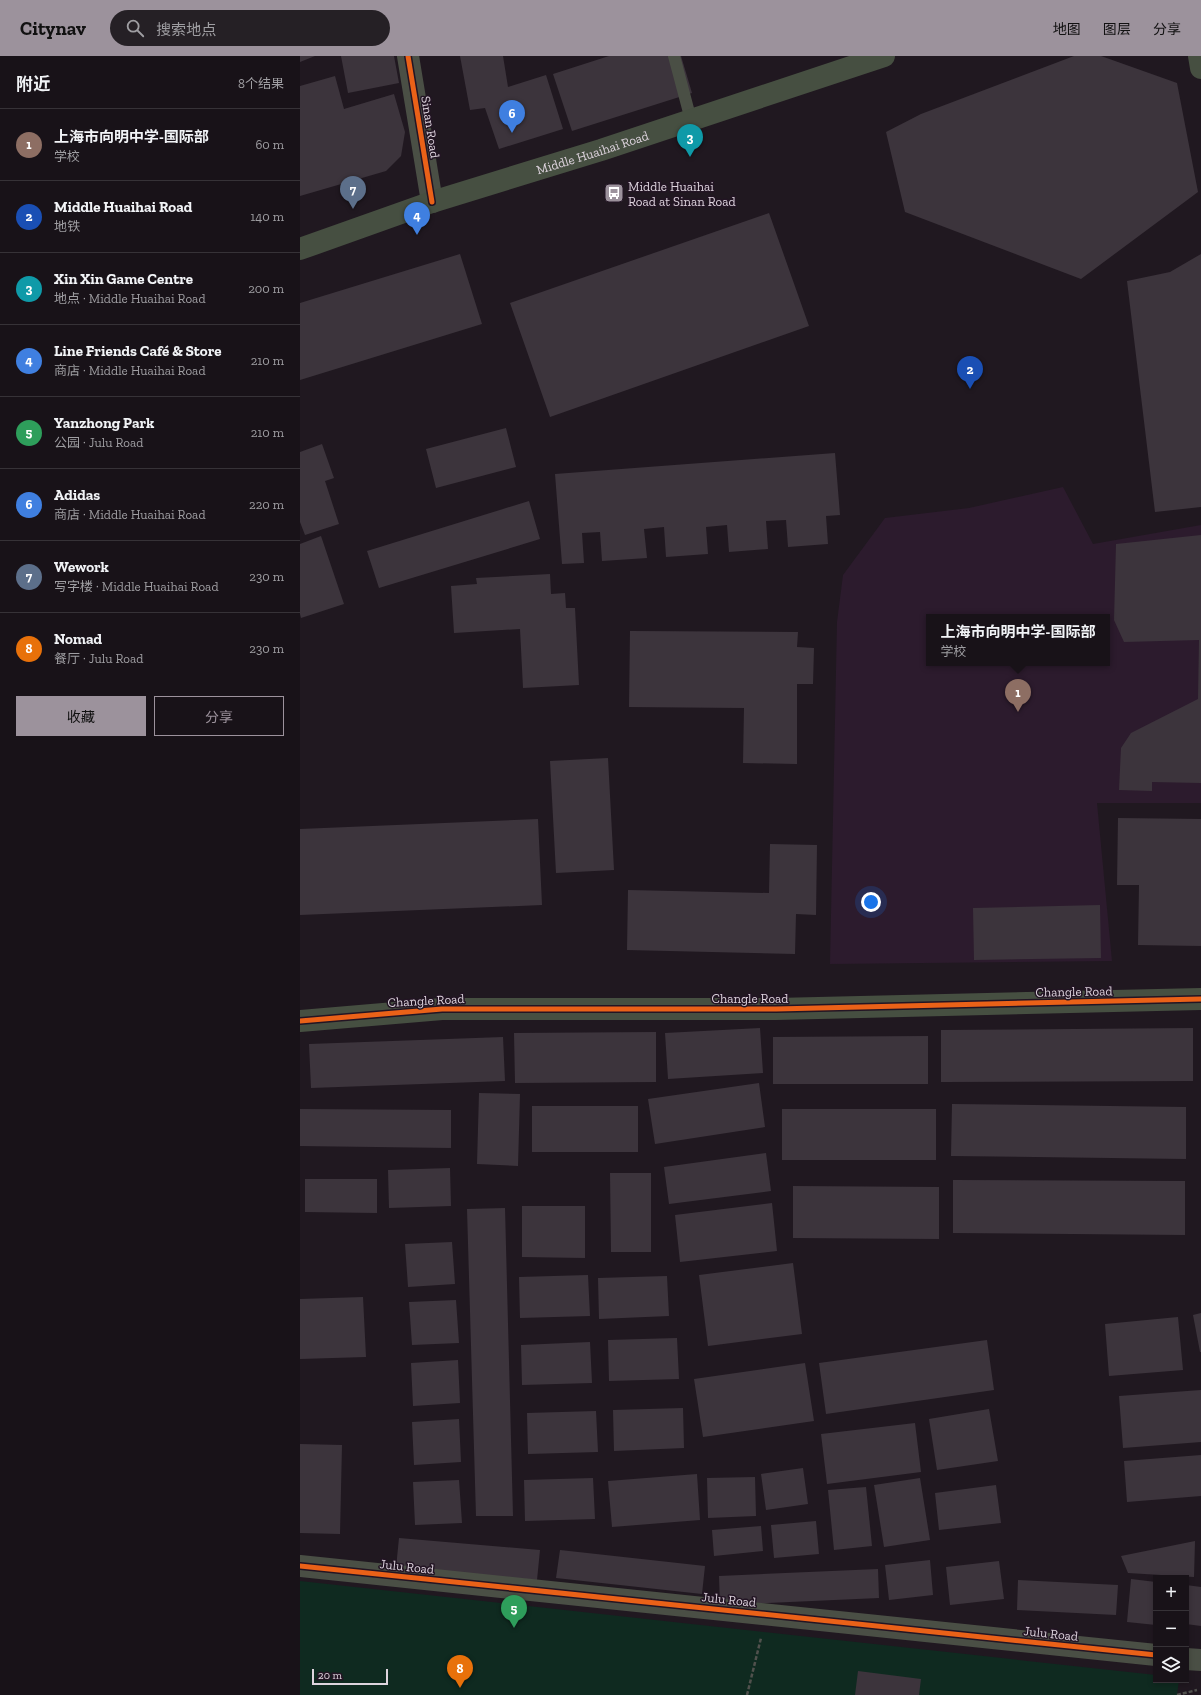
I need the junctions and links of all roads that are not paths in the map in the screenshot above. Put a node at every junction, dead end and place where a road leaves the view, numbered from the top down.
1 (408, 56) edge
2 (674, 56) edge
3 (884, 56) edge
4 (1199, 56) edge
5 (1201, 68) edge
6 (691, 120) junction
7 (432, 202) junction
8 (300, 249) edge
9 (1201, 999) edge
10 (300, 1021) edge
11 (300, 1566) edge
12 (1153, 1655) edge
13 (1189, 1659) edge
14 (1201, 1660) edge

1 - 7 street, Sinan Road
2 - 6 lane
3 - 6 street, Middle Huaihai Road
4 - 5 street
6 - 7 street, Middle Huaihai Road
7 - 8 street, Middle Huaihai Road
9 - 10 street, Changle Road
11 - 12 street, Julu Road
13 - 14 street

